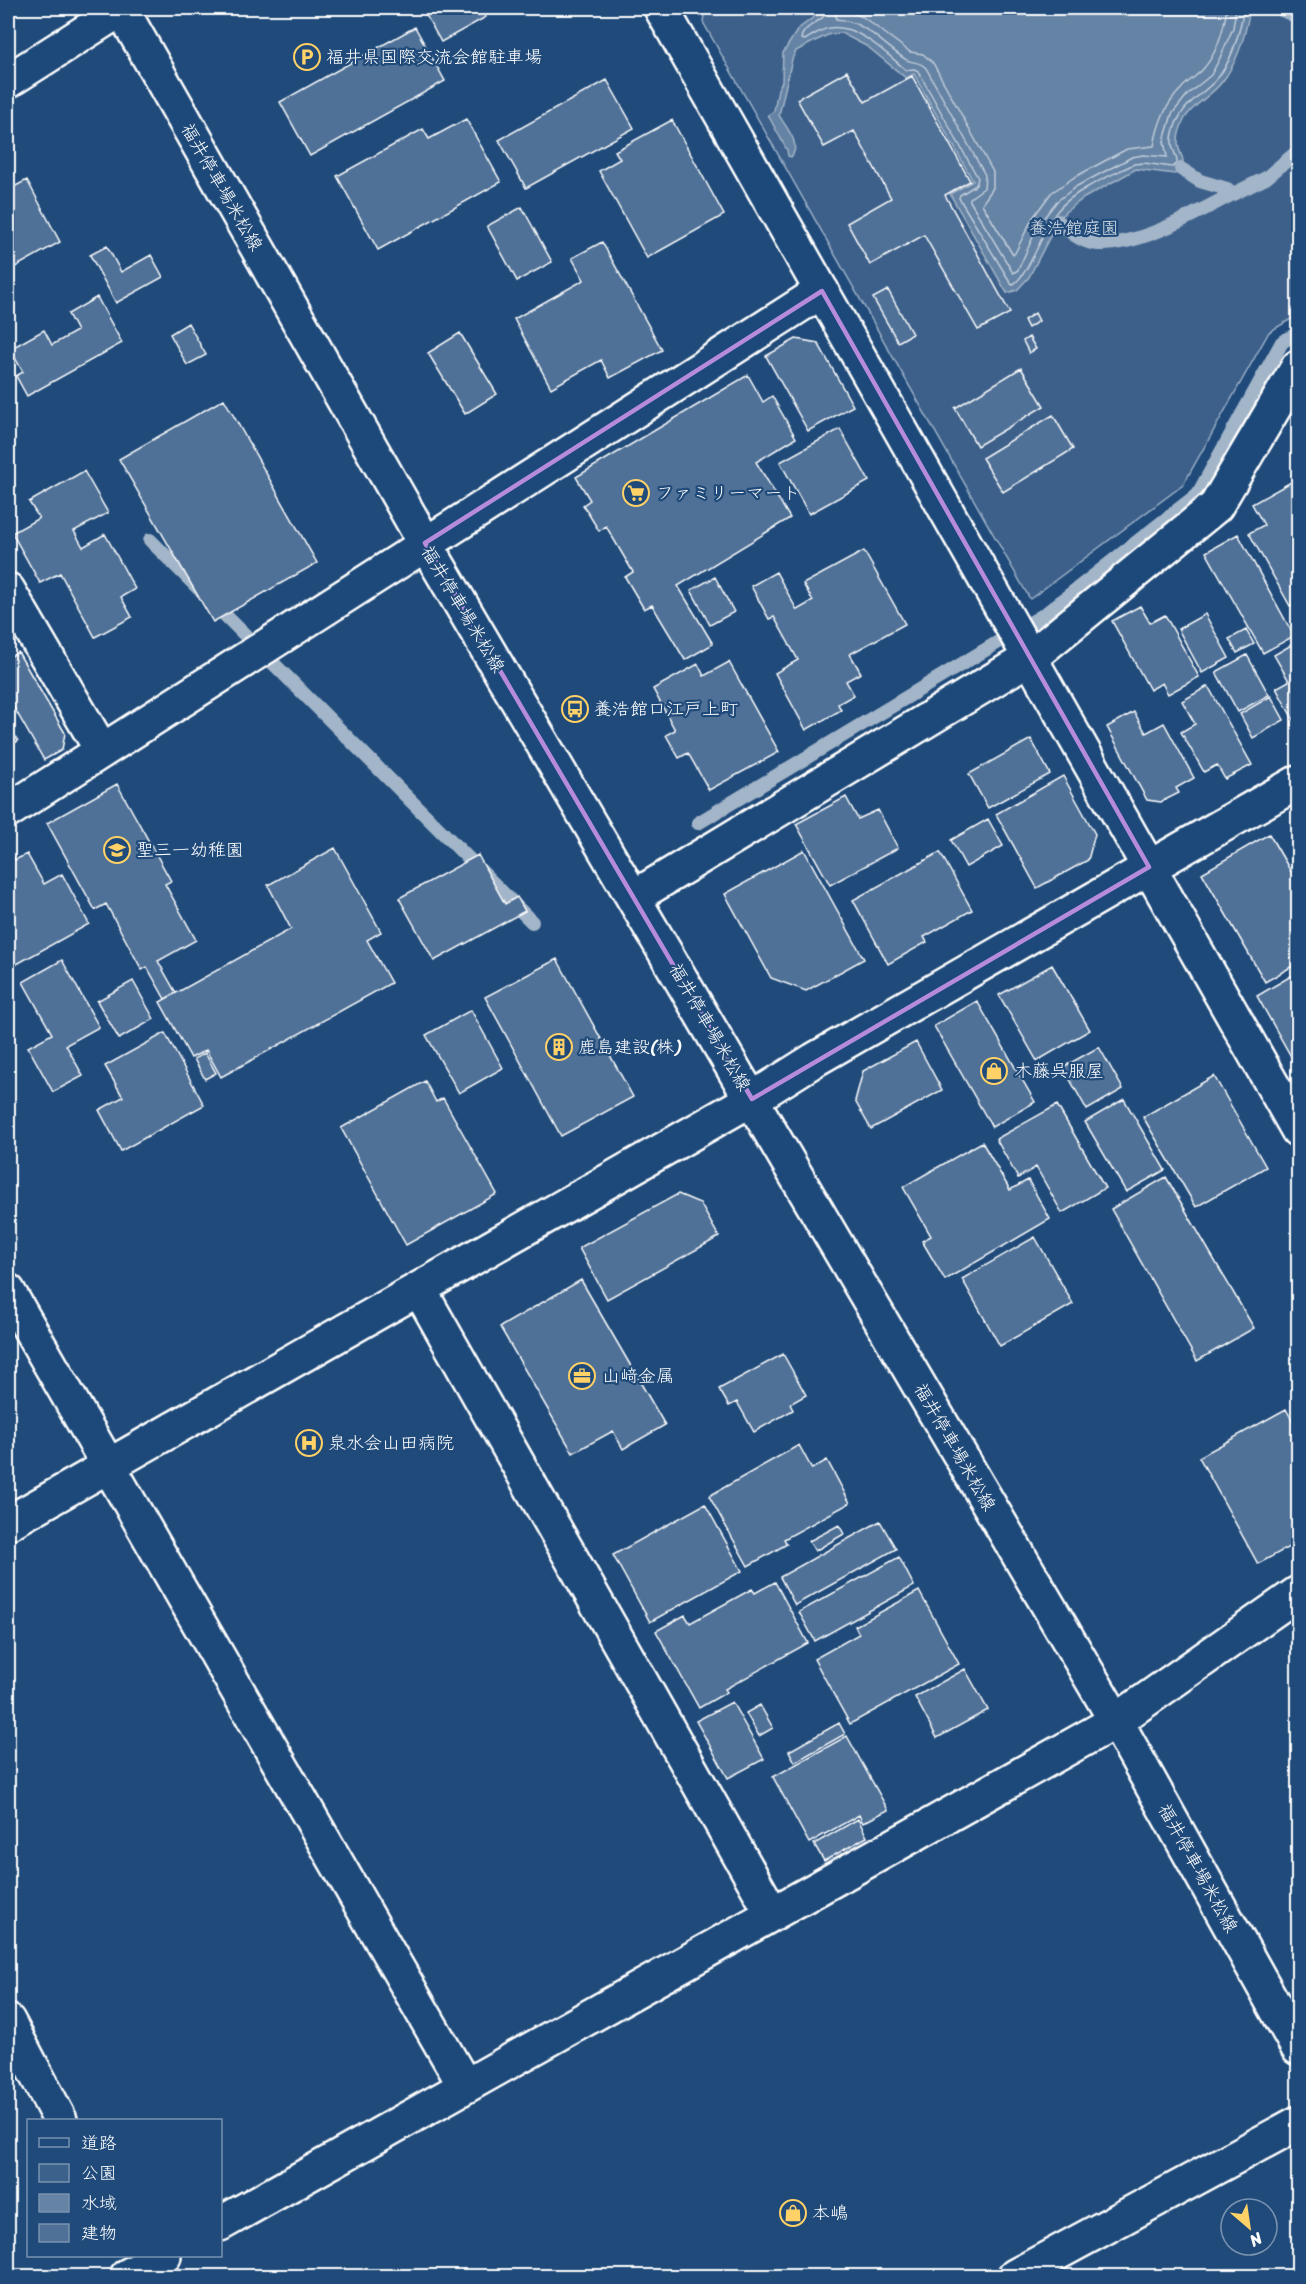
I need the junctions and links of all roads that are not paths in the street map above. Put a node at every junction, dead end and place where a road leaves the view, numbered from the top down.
1 (122, 8) edge
2 (661, 8) edge
3 (8, 81) edge
4 (822, 291) junction
5 (1299, 368) edge
6 (425, 543) junction
7 (8, 590) edge
8 (1027, 651) junction
9 (102, 751) junction
10 (1299, 782) edge
11 (8, 811) edge
12 (1149, 867) junction
13 (634, 897) junction
14 (752, 1099) junction
15 (1299, 1130) edge
16 (419, 1289) junction
17 (8, 1291) edge
18 (109, 1465) junction
19 (8, 1523) edge
20 (1299, 1593) edge
21 (1116, 1721) junction
22 (772, 1913) junction
23 (8, 2021) edge
24 (1299, 2048) edge
25 (465, 2086) junction
26 (59, 2119) edge
27 (1299, 2123) edge
28 (222, 2223) edge
29 (1015, 2277) edge

1 - 3 street
1 - 6 street, 福井停車場米松線
2 - 4 street
4 - 6 street
4 - 8 street
5 - 8 street
6 - 9 street
6 - 13 street, 福井停車場米松線
7 - 9 street
8 - 12 street
8 - 13 street
9 - 11 street
10 - 12 street
12 - 14 street
12 - 15 street
13 - 14 street, 福井停車場米松線
14 - 16 street
14 - 21 street, 福井停車場米松線
16 - 18 street
16 - 22 street
17 - 18 street
18 - 19 street
18 - 25 street
20 - 21 street
21 - 22 street
21 - 24 street, 福井停車場米松線
22 - 25 street
23 - 26 street
25 - 28 street
27 - 29 street

